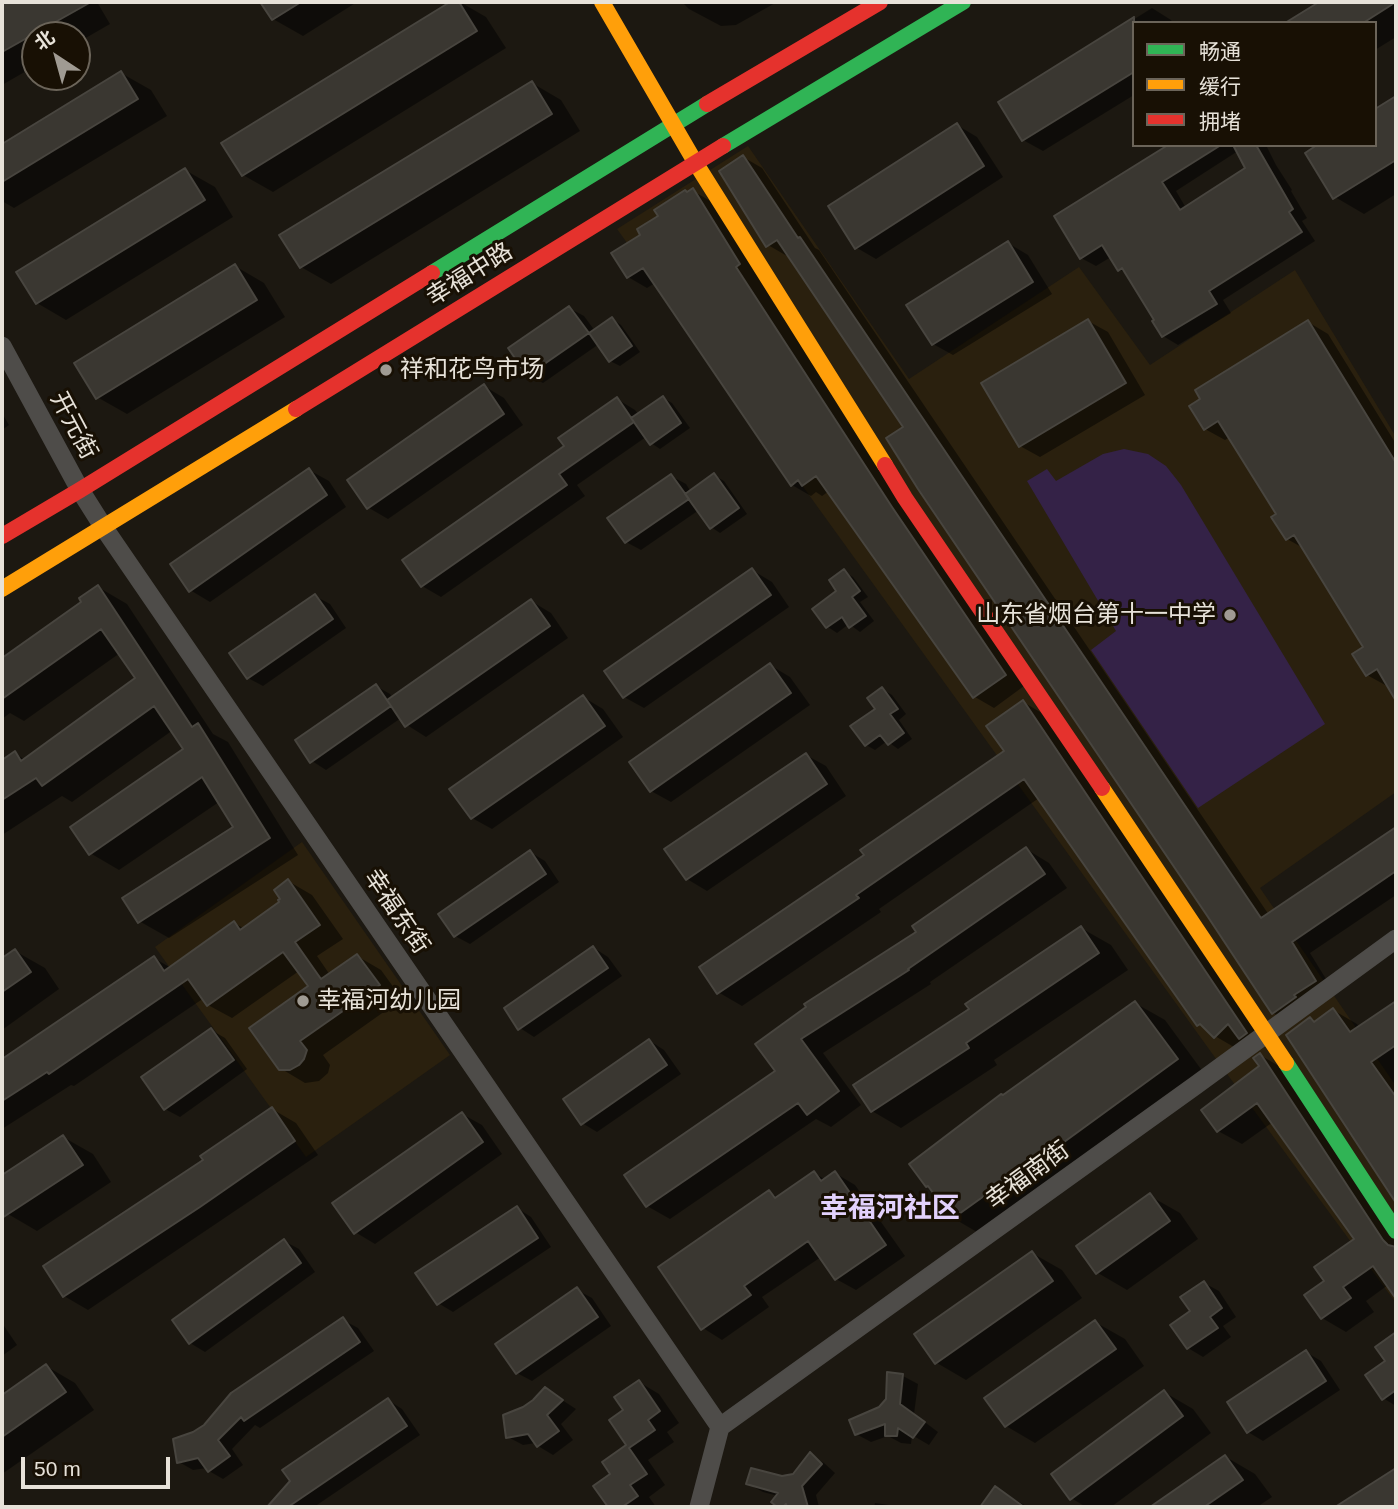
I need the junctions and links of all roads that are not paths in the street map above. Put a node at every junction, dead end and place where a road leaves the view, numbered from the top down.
1 (602, 2) edge
2 (880, 2) edge
3 (963, 2) edge
4 (673, 124) junction
5 (695, 162) junction
6 (2, 346) edge
7 (80, 490) junction
8 (104, 528) junction
9 (2, 536) edge
10 (2, 589) edge
11 (1396, 939) edge
12 (1396, 1231) edge
13 (720, 1427) junction
14 (699, 1507) edge

1 - 4 main road
2 - 4 main road, 幸福中路
3 - 5 main road, 幸福中路
4 - 5 main road
4 - 7 main road, 幸福中路
5 - 8 main road, 幸福中路
5 - 12 main road
6 - 7 street, 开元街
7 - 8 street, 开元街
7 - 9 main road, 幸福中路
8 - 10 main road, 幸福中路
8 - 13 street, 幸福东街
11 - 13 street, 幸福南街
13 - 14 street

